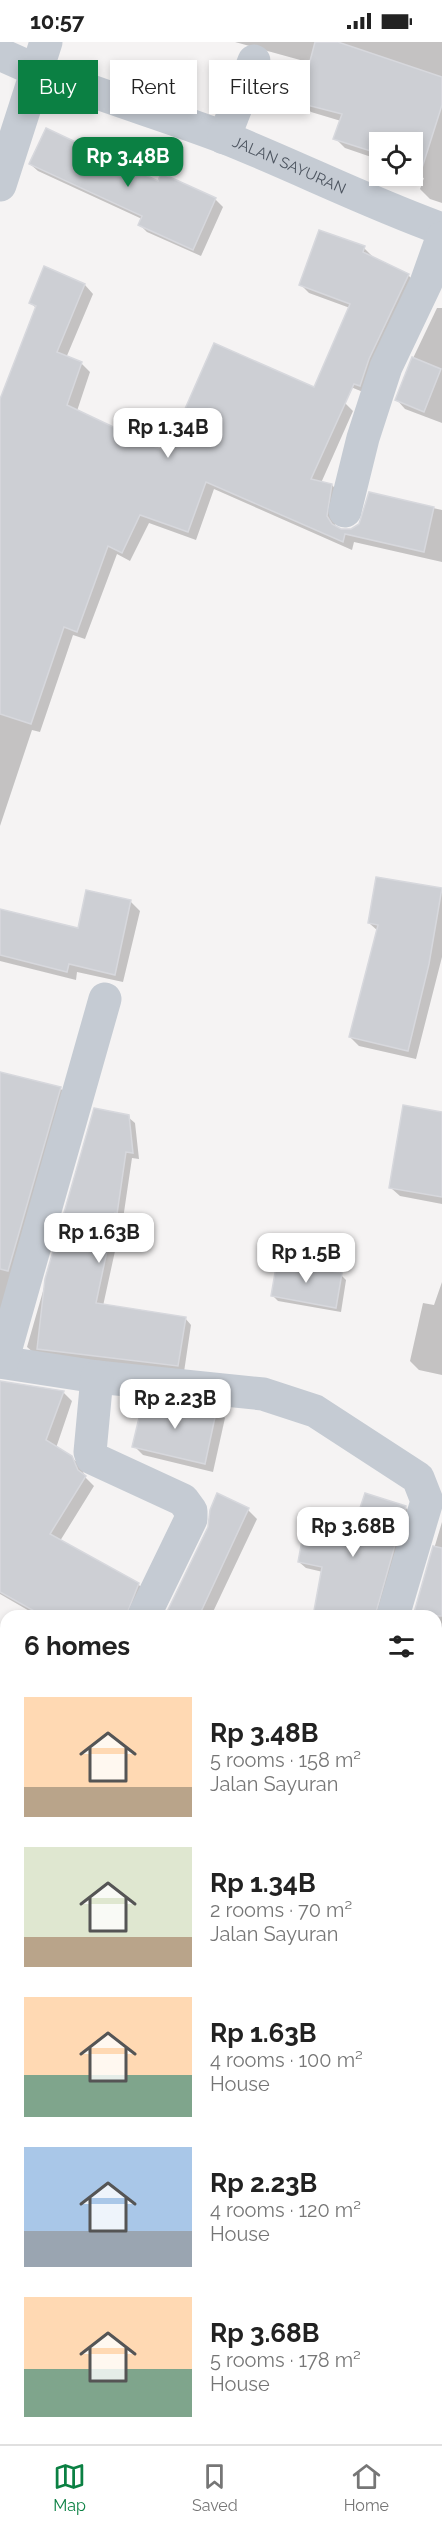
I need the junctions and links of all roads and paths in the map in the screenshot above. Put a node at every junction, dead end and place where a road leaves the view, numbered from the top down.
1 (0, 54) edge
2 (41, 56) edge
3 (233, 114) edge
4 (224, 138) junction
5 (0, 185) edge
6 (442, 229) edge
7 (442, 238) edge
8 (345, 511) dead end
9 (105, 999) dead end
10 (1, 1362) edge
11 (97, 1377) junction
12 (147, 1610) edge
13 (395, 1610) edge

1 - 2 street, JALAN SAYURAN
2 - 4 street, JALAN SAYURAN
2 - 5 street
3 - 4 street
4 - 6 street, JALAN SAYURAN
7 - 8 street
9 - 10 street
10 - 11 street
11 - 12 street
11 - 13 street

